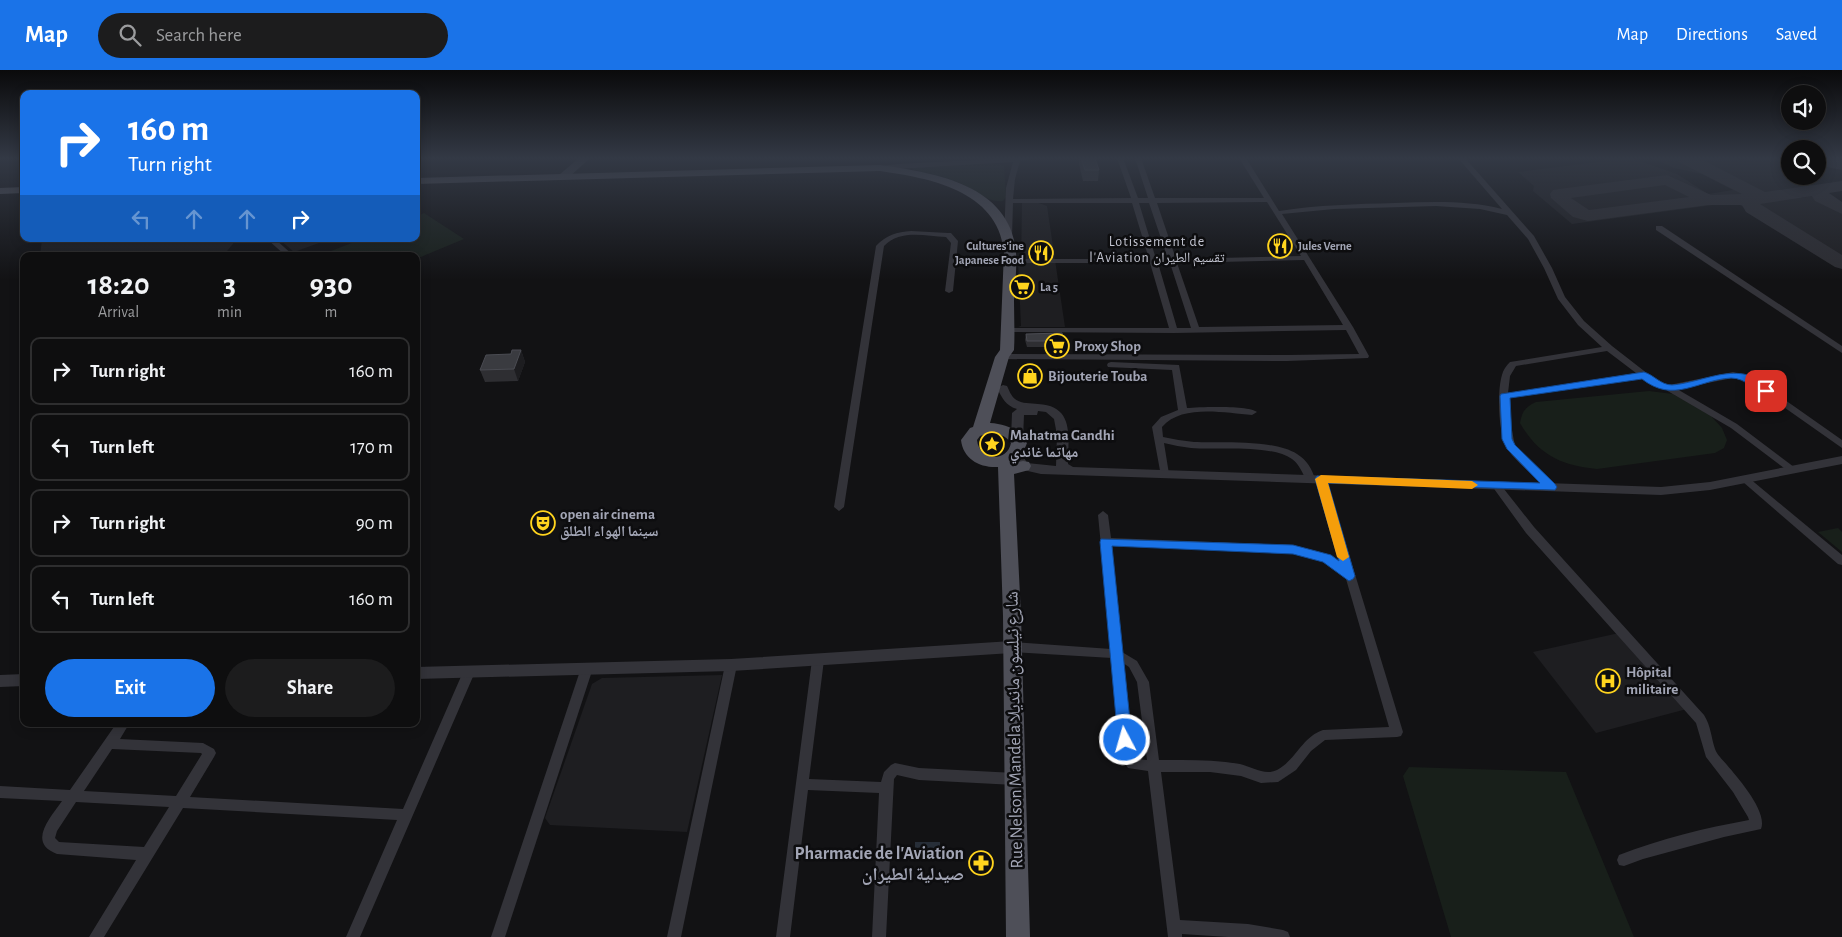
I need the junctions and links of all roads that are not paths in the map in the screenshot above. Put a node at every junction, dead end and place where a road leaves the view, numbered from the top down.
1 (976, 198) edge
2 (1497, 198) edge
3 (1152, 200) junction
4 (1269, 200) joint
5 (1010, 201) joint
6 (1135, 201) junction
7 (1276, 214) junction
8 (1511, 214) junction
9 (1659, 228) dead end
10 (1008, 237) junction
11 (274, 242) edge
12 (286, 252) edge
13 (1306, 258) junction
14 (1009, 261) junction
15 (1152, 261) junction
16 (1172, 261) junction
17 (949, 291) dead end
18 (1349, 327) junction
19 (1008, 330) junction
20 (1174, 330) junction
21 (1196, 330) junction
22 (1608, 348) junction
23 (1842, 350) edge
24 (1007, 355) junction
25 (1106, 364) dead end
26 (1644, 375) junction
27 (1003, 388) junction
28 (1670, 388) junction
29 (1505, 396) junction
30 (1183, 410) junction
31 (1252, 412) dead end
32 (1002, 429) junction
33 (980, 430) junction
34 (1158, 439) junction
35 (1842, 446) edge
36 (979, 458) junction
37 (1014, 458) junction
38 (1842, 460) edge
39 (1792, 469) junction
40 (1069, 470) junction
41 (1164, 474) junction
42 (1315, 479) junction
43 (1746, 480) junction
44 (1497, 486) junction
45 (1551, 487) junction
46 (839, 507) dead end
47 (1103, 515) dead end
48 (1007, 524) junction
49 (1106, 542) junction
50 (1842, 561) edge
51 (1349, 576) junction
52 (1012, 647) junction
53 (1116, 654) junction
54 (818, 660) junction
55 (731, 665) junction
56 (587, 668) junction
57 (469, 672) junction
58 (420, 673) edge
59 (20, 680) edge
60 (0, 681) edge
61 (122, 727) edge
62 (110, 744) junction
63 (1154, 766) junction
64 (1015, 779) junction
65 (802, 784) junction
66 (886, 788) junction
67 (0, 792) edge
68 (74, 795) junction
69 (181, 802) junction
70 (407, 815) junction
71 (148, 854) junction
72 (1624, 860) dead end
73 (1174, 932) edge
74 (96, 937) edge
75 (353, 937) edge
76 (498, 937) edge
77 (674, 937) edge
78 (783, 937) edge
79 (878, 937) edge
80 (1018, 937) edge
81 (1283, 937) edge

1 - 10 main road
2 - 8 street
3 - 4 street
3 - 6 street
3 - 16 street
4 - 7 street
5 - 6 street
5 - 10 street
6 - 15 street
7 - 8 street
7 - 13 street
8 - 22 street
9 - 23 street
10 - 14 main road
11 - 12 street
13 - 16 street
13 - 18 street
14 - 15 street
14 - 19 main road
15 - 16 street
15 - 20 street
16 - 21 street
17 - 46 street
18 - 21 street
18 - 24 street
19 - 20 street
19 - 24 main road
20 - 21 street
22 - 26 street
22 - 29 street
24 - 27 main road
24 - 33 main road
25 - 30 street
26 - 28 street
26 - 29 street
27 - 32 main road
27 - 40 street
28 - 35 street
28 - 39 street
29 - 45 street
30 - 31 street
30 - 34 street
32 - 33 main road
32 - 37 main road
33 - 36 main road
34 - 41 street
34 - 42 street
36 - 37 main road
36 - 48 main road, Rue Nelson Mandela شارع نيلسون مانديلا
37 - 40 street
37 - 40 street
37 - 48 main road, Rue Nelson Mandela شارع نيلسون مانديلا
38 - 39 street
39 - 43 street
40 - 41 street
41 - 42 street
42 - 44 street
42 - 51 street
43 - 45 street
43 - 50 street
44 - 45 street
44 - 72 street
47 - 49 street
48 - 52 main road, Rue Nelson Mandela شارع نيلسون مانديلا
49 - 51 street
49 - 53 street
51 - 63 street
52 - 53 street
52 - 54 street
52 - 64 main road, Rue Nelson Mandela شارع نيلسون مانديلا
53 - 63 street
53 - 63 street
54 - 55 street
54 - 65 street
55 - 56 street
55 - 77 street
56 - 57 street
56 - 76 street
57 - 58 street
57 - 70 street
59 - 60 street
61 - 62 street
62 - 68 street
62 - 69 street
63 - 73 street
64 - 66 street
64 - 80 main road, Rue Nelson Mandela شارع نيلسون مانديلا
65 - 66 street
65 - 78 street
66 - 79 street
67 - 68 street
68 - 69 street
68 - 71 street
69 - 70 street
69 - 71 street
70 - 75 street
71 - 74 street
73 - 81 street

